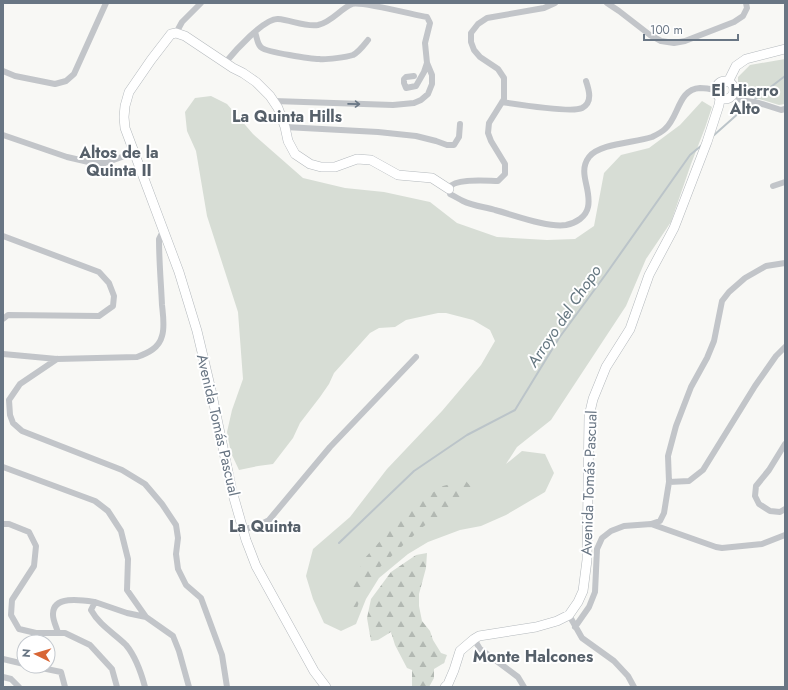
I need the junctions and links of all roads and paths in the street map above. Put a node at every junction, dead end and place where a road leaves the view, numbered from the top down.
1 (106, 3) edge
2 (201, 3) edge
3 (555, 3) edge
4 (607, 3) edge
5 (746, 3) edge
6 (256, 32) junction
7 (176, 33) junction
8 (368, 40) dead end
9 (785, 49) edge
10 (427, 62) junction
11 (225, 63) junction
12 (3, 71) edge
13 (414, 76) dead end
14 (586, 81) dead end
15 (728, 82) junction
16 (716, 90) junction
17 (733, 94) junction
18 (720, 99) junction
19 (274, 101) junction
20 (502, 102) junction
21 (785, 109) edge
22 (460, 124) dead end
23 (285, 127) junction
24 (3, 135) edge
25 (133, 153) junction
26 (785, 182) edge
27 (773, 186) dead end
28 (449, 189) junction
29 (164, 232) junction
30 (3, 236) edge
31 (785, 263) edge
32 (3, 319) edge
33 (785, 347) edge
34 (3, 354) edge
35 (416, 357) dead end
36 (57, 359) junction
37 (785, 444) edge
38 (3, 467) edge
39 (669, 482) junction
40 (785, 509) edge
41 (3, 524) edge
42 (651, 524) junction
43 (243, 529) junction
44 (785, 535) edge
45 (95, 602) junction
46 (569, 615) junction
47 (146, 617) junction
48 (575, 627) junction
49 (58, 633) junction
50 (474, 639) junction
51 (3, 659) edge
52 (16, 662) edge
53 (56, 671) edge
54 (3, 678) edge
55 (19, 687) edge
56 (65, 687) edge
57 (117, 687) edge
58 (145, 687) edge
59 (189, 687) edge
60 (227, 687) edge
61 (326, 687) edge
62 (445, 687) edge
63 (524, 687) edge
64 (634, 687) edge

1 - 12 street
2 - 7 street
3 - 20 street
4 - 5 street
6 - 8 street
6 - 10 street
6 - 11 street
7 - 11 street
7 - 25 street, Avenida Tomás Pascual
9 - 15 street
10 - 13 street
19 -> 10 street
11 - 19 street
14 - 20 street
15 - 16 street
15 - 17 street
16 - 18 street
16 - 28 street
17 - 18 street
17 - 21 street
18 - 46 street, Avenida Tomás Pascual
19 - 23 street
20 - 28 street
22 - 23 street
23 - 28 street
24 - 25 street
25 - 29 street, Avenida Tomás Pascual
26 - 27 street
29 - 36 street
29 - 43 street, Avenida Tomás Pascual
30 - 32 street
31 - 39 street
33 - 39 street
34 - 36 street
35 - 43 street
36 - 60 street
37 - 40 street
38 - 47 street
39 - 42 street
41 - 49 street
42 - 44 street
42 - 48 street
43 - 61 street, Avenida Tomás Pascual
45 - 47 street
45 - 49 street
45 - 58 street
46 - 48 street
46 - 50 street
47 - 59 street
48 - 64 street
49 - 57 street
50 - 62 street
50 - 63 street
51 - 52 street
53 - 56 street
54 - 55 street

